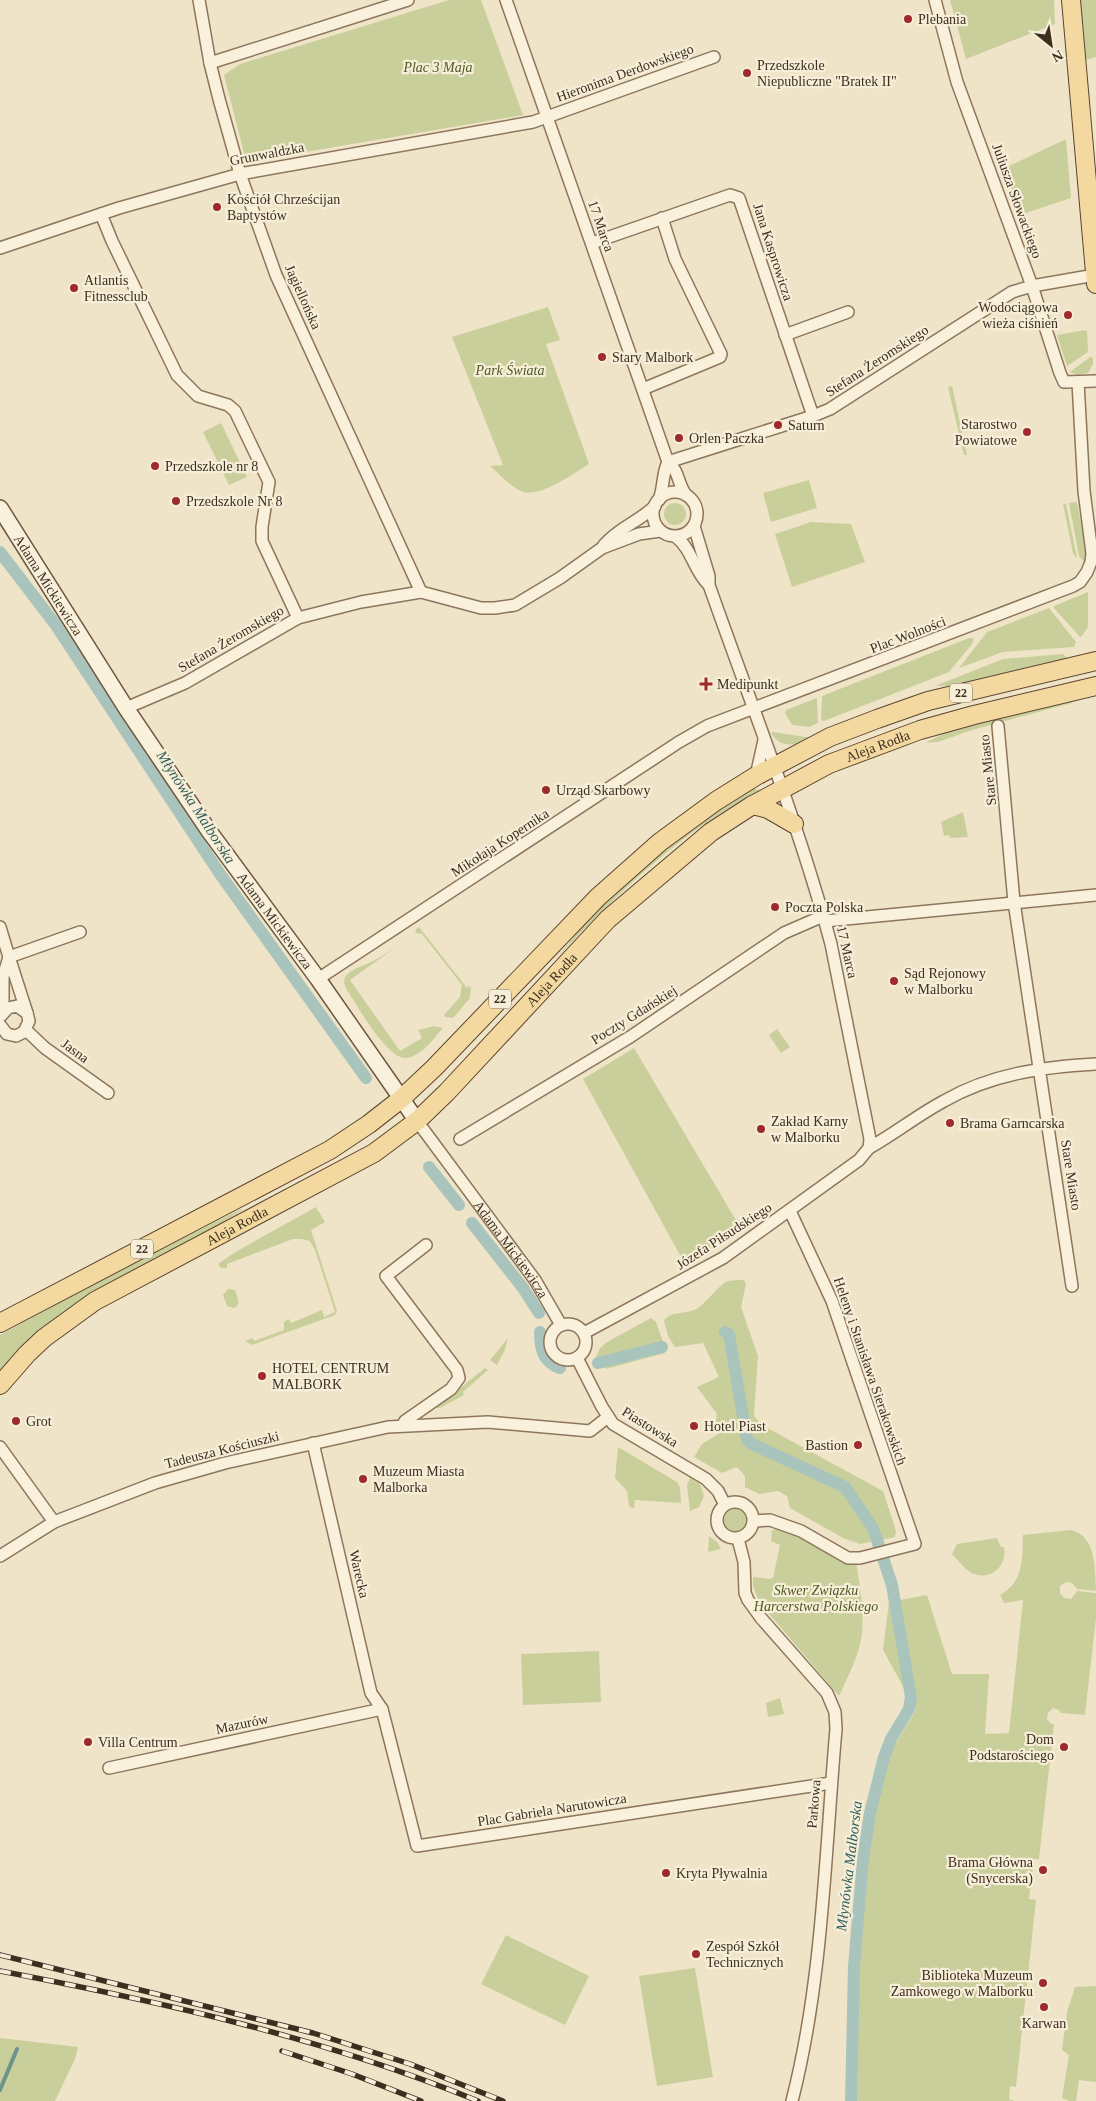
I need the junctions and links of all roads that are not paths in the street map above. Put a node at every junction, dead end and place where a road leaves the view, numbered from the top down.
1 (199, 0) edge
2 (408, 0) edge
3 (506, 0) edge
4 (935, 0) edge
5 (1071, 0) edge
6 (714, 57) dead end
7 (210, 63) junction
8 (546, 118) junction
9 (240, 174) junction
10 (102, 214) junction
11 (662, 218) junction
12 (592, 243) junction
13 (0, 248) edge
14 (1096, 280) edge
15 (1032, 286) junction
16 (848, 312) dead end
17 (785, 335) junction
18 (1096, 381) edge
19 (1078, 382) junction
20 (643, 389) junction
21 (813, 416) junction
22 (668, 462) junction
23 (686, 495) junction
24 (657, 503) junction
25 (0, 508) edge
26 (694, 526) junction
27 (660, 531) junction
28 (676, 537) junction
29 (602, 548) junction
30 (709, 585) junction
31 (421, 592) junction
32 (298, 618) junction
33 (1096, 661) edge
34 (1096, 686) edge
35 (126, 708) junction
36 (752, 708) junction
37 (998, 726) dead end
38 (764, 740) junction
39 (774, 766) junction
40 (756, 776) junction
41 (782, 788) junction
42 (754, 805) junction
43 (794, 824) junction
44 (1096, 894) edge
45 (1014, 902) junction
46 (824, 919) junction
47 (0, 927) edge
48 (80, 932) dead end
49 (9, 957) junction
50 (318, 979) junction
51 (27, 1013) junction
52 (2, 1014) edge
53 (26, 1030) junction
54 (1, 1031) edge
55 (1096, 1064) edge
56 (1039, 1069) junction
57 (108, 1093) dead end
58 (401, 1098) junction
59 (417, 1121) junction
60 (460, 1139) dead end
61 (868, 1148) junction
62 (790, 1211) junction
63 (426, 1245) dead end
64 (1072, 1286) dead end
65 (0, 1322) edge
66 (561, 1325) junction
67 (584, 1333) junction
68 (576, 1358) junction
69 (0, 1385) edge
70 (608, 1418) junction
71 (403, 1425) junction
72 (313, 1443) junction
73 (1, 1449) edge
74 (726, 1505) junction
75 (754, 1521) junction
76 (54, 1522) junction
77 (738, 1539) junction
78 (0, 1556) edge
79 (382, 1709) junction
80 (109, 1768) dead end
81 (831, 1783) junction
82 (792, 2101) edge

1 - 7 street, Jagiellońska
2 - 7 street
3 - 8 street, 17 Marca
4 - 15 street, Juliusza Słowackiego
5 - 14 main road
6 - 8 street, Hieronima Derdowskiego
7 - 9 street, Jagiellońska
8 - 9 street, Grunwaldzka
8 - 12 street, 17 Marca
9 - 10 street, Grunwaldzka
9 - 31 street, Jagiellońska
10 - 13 street, Grunwaldzka
10 - 32 street
11 - 12 street, Jana Kasprowicza
11 - 17 street, Jana Kasprowicza
11 - 20 street
12 - 20 street, 17 Marca
14 - 15 street, Stefana Żeromskiego
15 - 19 street, Juliusza Słowackiego
15 - 21 street, Stefana Żeromskiego
16 - 17 street
17 - 21 street, Jana Kasprowicza
18 - 19 street
19 - 36 street, Plac Wolności
20 - 22 street, 17 Marca
21 - 22 street, Stefana Żeromskiego
22 - 23 street, 17 Marca
22 - 24 street
23 - 24 street
23 - 26 street
24 - 27 street
24 - 29 street, Stefana Żeromskiego
25 - 35 street, Adama Mickiewicza
26 - 28 street
26 - 30 street, 17 Marca
27 - 28 street
27 - 29 street, Stefana Żeromskiego
28 - 30 street, 17 Marca
29 - 31 street, Stefana Żeromskiego
30 - 36 street, 17 Marca
31 - 32 street, Stefana Żeromskiego
32 - 35 street, Stefana Żeromskiego
33 - 39 main road, Aleja Rodła / 22
34 - 41 main road, Aleja Rodła / 22
35 - 50 street, Adama Mickiewicza
36 - 38 street, 17 Marca
36 - 50 street, Mikołaja Kopernika
37 - 45 street, Stare Miasto
38 - 39 street, 17 Marca
38 - 40 street
39 - 40 main road, Aleja Rodła / 22
39 - 41 street, 17 Marca
40 - 58 main road, Aleja Rodła / 22
41 - 42 main road, Aleja Rodła / 22
41 - 43 street, 17 Marca
42 - 43 main road
42 - 59 main road, Aleja Rodła / 22
43 - 46 street, 17 Marca
44 - 45 street
45 - 46 street, Poczty Gdańskiej
45 - 56 street, Stare Miasto
46 - 60 street, Poczty Gdańskiej
46 - 61 street, 17 Marca
47 - 49 street
48 - 49 street
49 - 51 street
49 - 52 street
50 - 58 street, Adama Mickiewicza
51 - 52 street
51 - 53 street
53 - 54 street
53 - 57 street, Jasna
55 - 56 street
56 - 61 street
56 - 64 street, Stare Miasto
58 - 59 street, Adama Mickiewicza
58 - 65 main road, Aleja Rodła / 22
59 - 66 street, Adama Mickiewicza
59 - 69 main road, Aleja Rodła / 22
61 - 62 street, Józefa Piłsudskiego
62 - 67 street, Józefa Piłsudskiego
62 - 75 street, Heleny i Stanisława Sierakowskich
63 - 71 street, Tadeusza Kościuszki
66 - 67 street
66 - 68 street
67 - 68 street
68 - 70 street, Piastowska
70 - 71 street, Tadeusza Kościuszki
70 - 74 street, Piastowska
71 - 72 street, Tadeusza Kościuszki
72 - 76 street, Tadeusza Kościuszki
72 - 79 street, Warecka
73 - 76 street
74 - 75 street
74 - 77 street
75 - 77 street
76 - 78 street, Tadeusza Kościuszki
77 - 81 street, Parkowa
79 - 80 street, Mazurów
79 - 81 street, Plac Gabriela Narutowicza
81 - 82 street, Parkowa

